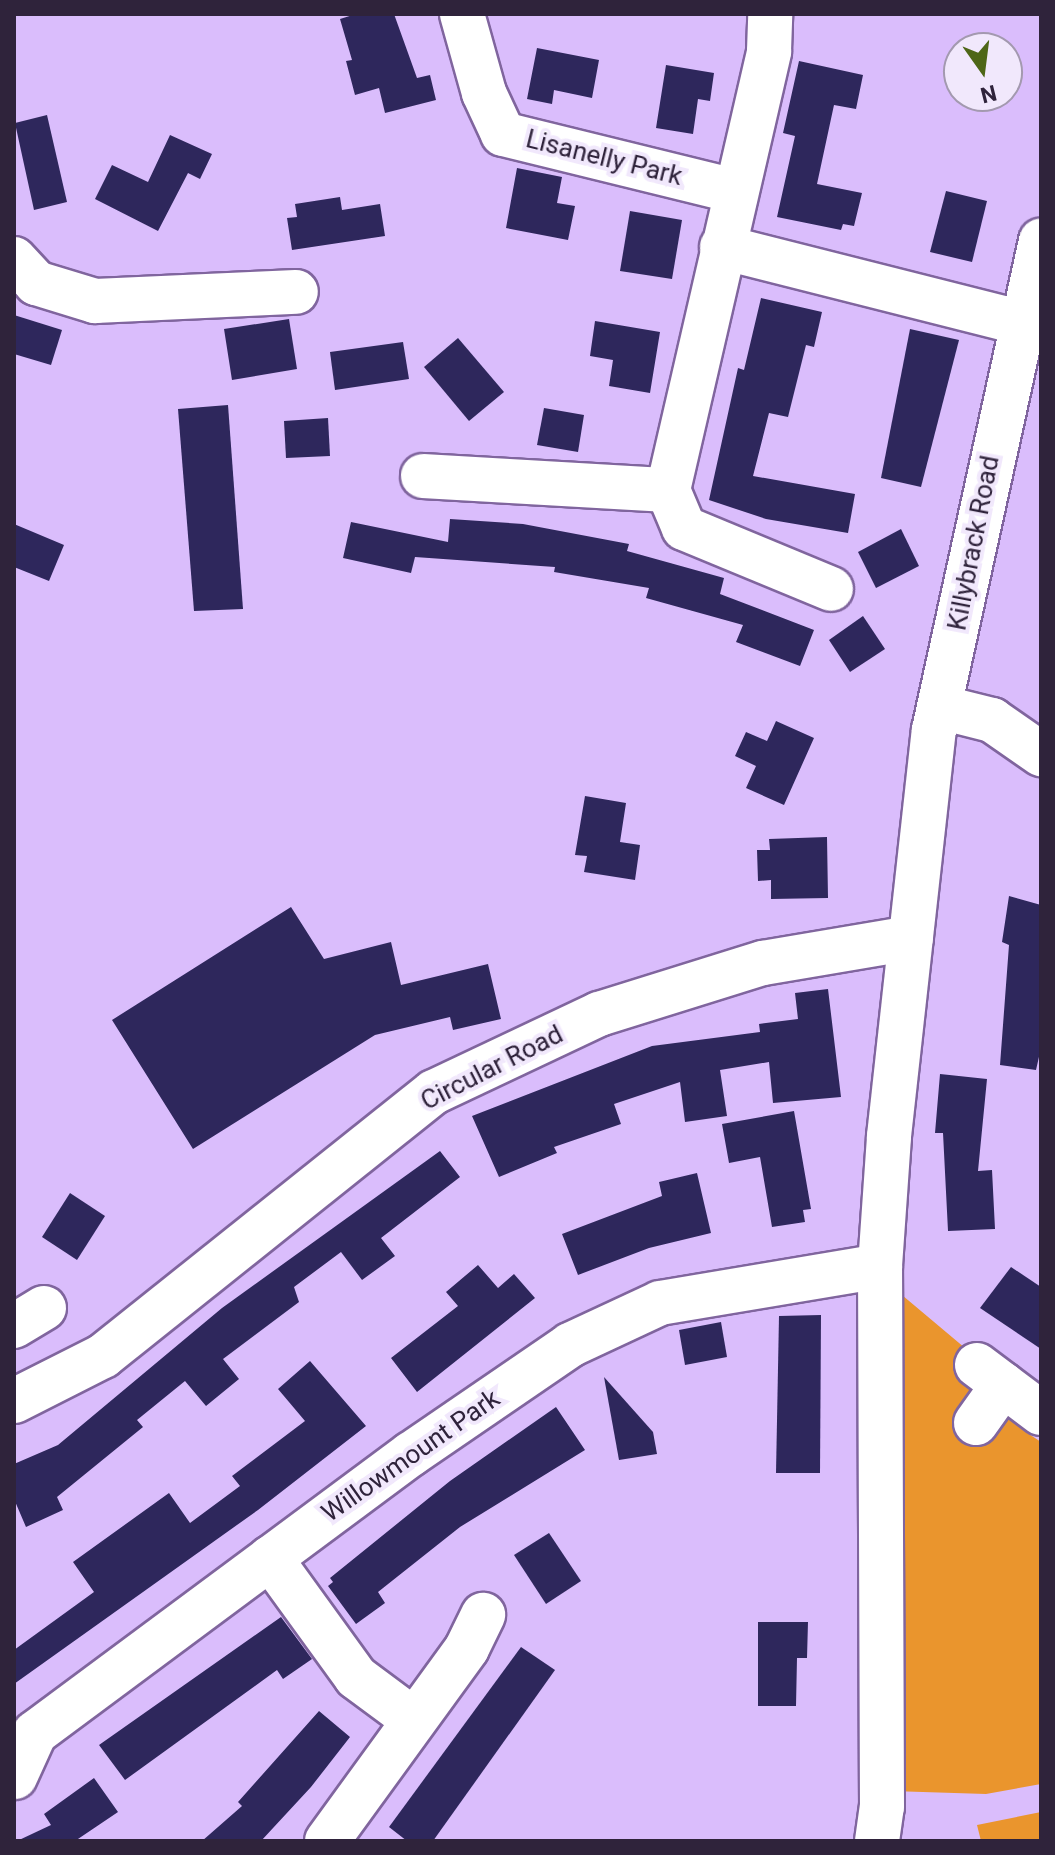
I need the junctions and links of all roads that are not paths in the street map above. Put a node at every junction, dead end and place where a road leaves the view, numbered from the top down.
1 (462, 14) edge
2 (770, 14) edge
3 (735, 191) junction
4 (1041, 241) edge
5 (722, 247) junction
6 (14, 259) edge
7 (296, 292) dead end
8 (1022, 323) junction
9 (1024, 385) edge
10 (423, 476) dead end
11 (668, 490) junction
12 (831, 589) dead end
13 (940, 707) junction
14 (1041, 754) edge
15 (911, 938) junction
16 (880, 1266) junction
17 (14, 1401) edge
18 (1041, 1413) edge
19 (976, 1423) dead end
20 (270, 1558) junction
21 (483, 1615) dead end
22 (414, 1720) junction
23 (15, 1777) edge
24 (327, 1841) edge
25 (877, 1841) edge

1 - 3 street, Lisanelly Park
2 - 3 street
3 - 5 street
4 - 8 street, Killybrack Road
5 - 8 street
5 - 11 street
6 - 7 street
8 - 9 street, Killybrack Road
9 - 13 street, Killybrack Road
10 - 11 street
11 - 12 street
13 - 14 street
13 - 15 street, Killybrack Road
15 - 16 street, Killybrack Road
15 - 17 street, Circular Road
16 - 20 street, Willowmount Park
16 - 25 street, Killybrack Road
18 - 19 street
20 - 22 street
20 - 23 street, Willowmount Park
21 - 22 street
22 - 24 street

